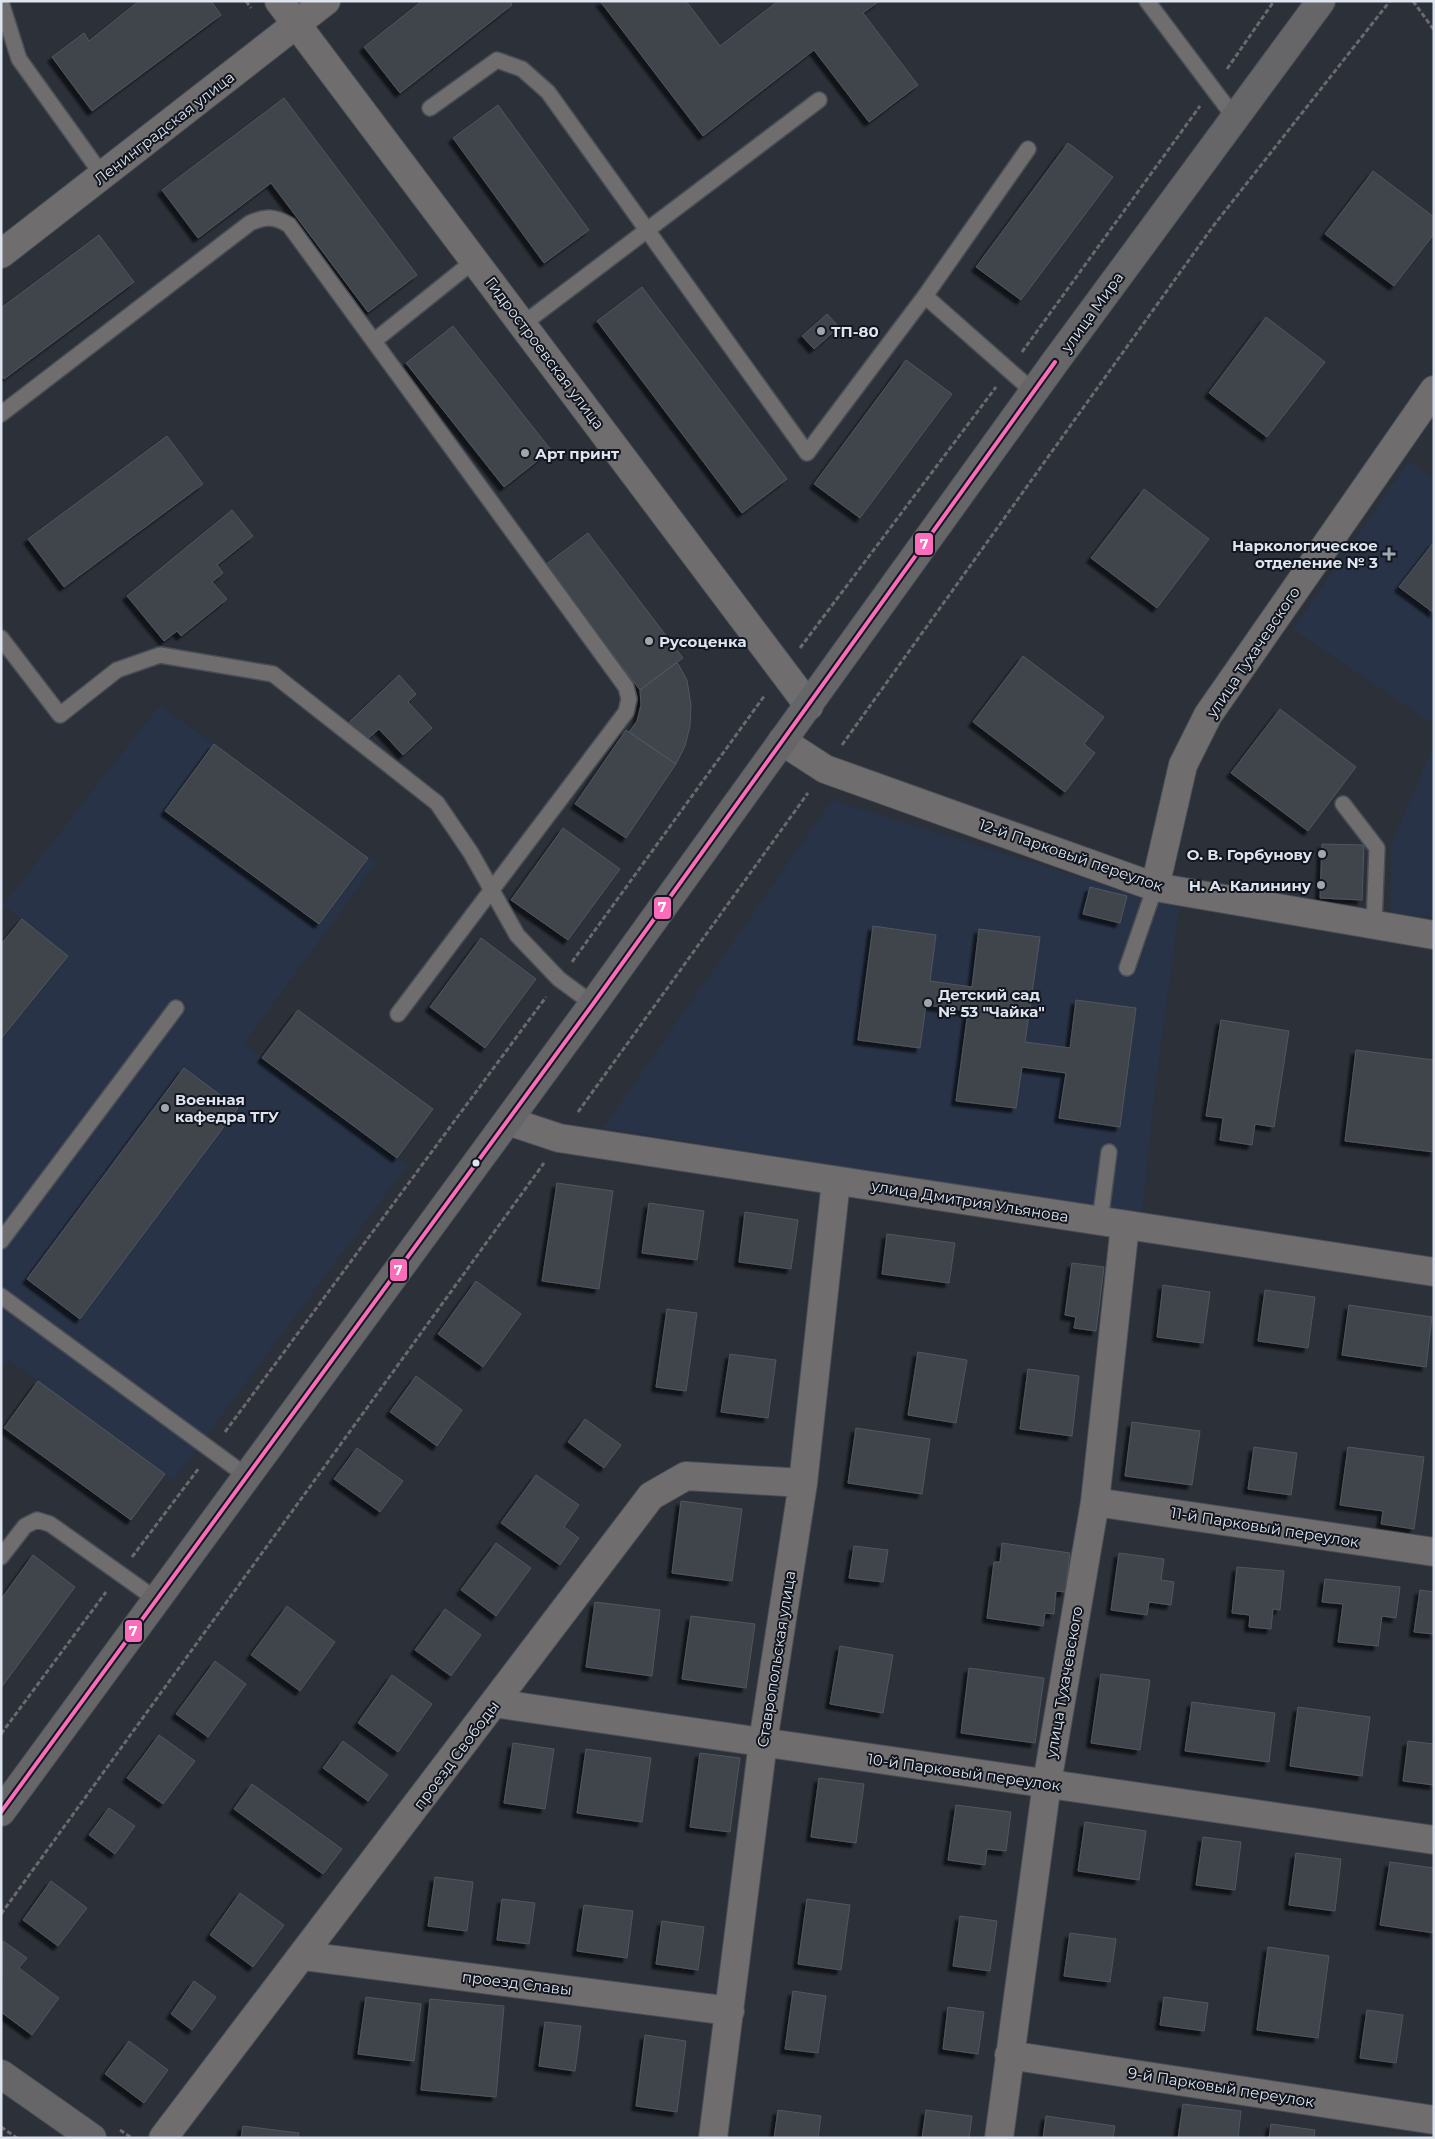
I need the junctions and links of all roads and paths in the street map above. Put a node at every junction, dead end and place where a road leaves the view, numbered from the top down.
1 (279, 1) edge
2 (326, 1) edge
3 (1147, 1) edge
4 (1274, 1) edge
5 (1321, 1) edge
6 (1390, 1) edge
7 (1412, 1) edge
8 (1, 2) edge
9 (297, 24) junction
10 (1434, 30) edge
11 (1212, 89) junction
12 (819, 100) dead end
13 (430, 108) dead end
14 (1236, 118) junction
15 (1028, 149) dead end
16 (103, 176) junction
17 (647, 229) junction
18 (1, 254) edge
19 (475, 260) junction
20 (925, 296) junction
21 (523, 324) junction
22 (374, 341) junction
23 (1009, 370) junction
24 (1434, 390) edge
25 (1034, 392) junction
26 (1, 414) edge
27 (1, 638) edge
28 (784, 670) junction
29 (809, 706) junction
30 (782, 741) junction
31 (825, 769) junction
32 (1343, 804) dead end
33 (1155, 887) junction
34 (491, 890) junction
35 (1374, 924) junction
36 (1434, 935) edge
37 (1127, 968) dead end
38 (559, 979) junction
39 (593, 1004) junction
40 (176, 1008) dead end
41 (398, 1014) dead end
42 (508, 1121) junction
43 (559, 1138) junction
44 (1109, 1152) dead end
45 (836, 1181) junction
46 (1112, 1223) junction
47 (1, 1241) edge
48 (1434, 1272) edge
49 (1, 1296) edge
50 (212, 1450) junction
51 (248, 1476) junction
52 (803, 1483) junction
53 (1095, 1502) junction
54 (1434, 1552) edge
55 (1, 1557) edge
56 (120, 1573) junction
57 (157, 1600) junction
58 (494, 1703) junction
59 (1, 1734) edge
60 (763, 1742) junction
61 (1047, 1784) junction
62 (1, 1812) edge
63 (1434, 1840) edge
64 (1, 1914) edge
65 (304, 1956) junction
66 (730, 2011) junction
67 (1009, 2055) junction
68 (1, 2074) edge
69 (1434, 2120) edge
70 (1, 2127) edge
71 (17, 2138) edge
72 (92, 2138) edge
73 (164, 2138) edge
74 (713, 2138) edge
75 (999, 2138) edge

1 - 9 street, Гидростроевская улица
2 - 9 street, Ленинградская улица
3 - 11 lane
4 - 11 path
5 - 14 main road, улица Мира
6 - 31 path
7 - 10 path
8 - 16 lane
9 - 16 street, Ленинградская улица
9 - 19 street, Гидростроевская улица
11 - 14 lane
11 - 23 path
12 - 17 lane
13 - 17 lane
14 - 25 main road, улица Мира
15 - 20 lane
16 - 18 street, Ленинградская улица
17 - 20 lane
17 - 21 lane
19 - 21 street, Гидростроевская улица
19 - 22 lane
20 - 23 lane
21 - 28 street, Гидростроевская улица
22 - 26 lane
22 - 34 lane
23 - 25 lane
23 - 28 path
24 - 33 street, улица Тухачевского
25 - 29 main road, улица Мира
27 - 34 lane
28 - 29 street, Гидростроевская улица
28 - 38 path
29 - 30 main road, улица Мира
30 - 31 street, 12-й Парковый переулок
30 - 39 main road, улица Мира
31 - 33 street, 12-й Парковый переулок
31 - 43 path
32 - 35 lane
33 - 35 street, 12-й Парковый переулок
33 - 37 lane
34 - 38 lane
34 - 41 lane
35 - 36 street, 12-й Парковый переулок
38 - 39 lane
38 - 50 path
39 - 42 main road, улица Мира
40 - 47 lane
42 - 43 street, улица Дмитрия Ульянова
42 - 51 main road, улица Мира
43 - 45 street, улица Дмитрия Ульянова
43 - 64 path
44 - 46 lane
45 - 46 street, улица Дмитрия Ульянова
45 - 52 street, Ставропольская улица
46 - 48 street, улица Дмитрия Ульянова
46 - 53 street, улица Тухачевского
49 - 50 lane
50 - 51 lane
50 - 56 path
51 - 57 main road, улица Мира
52 - 58 street, проезд Свободы
52 - 60 street, Ставропольская улица
53 - 54 street, 11-й Парковый переулок
53 - 61 street, улица Тухачевского
55 - 56 lane
56 - 57 lane
56 - 59 path
57 - 62 main road, улица Мира
58 - 60 street, 10-й Парковый переулок
58 - 65 street, проезд Свободы
60 - 61 street, 10-й Парковый переулок
60 - 66 street, Ставропольская улица
61 - 63 street, 10-й Парковый переулок
61 - 67 street, улица Тухачевского
65 - 66 street, проезд Славы
65 - 73 street, проезд Свободы
66 - 74 street, Ставропольская улица
67 - 69 street, 9-й Парковый переулок
67 - 75 street, улица Тухачевского
68 - 72 main road
70 - 71 path

